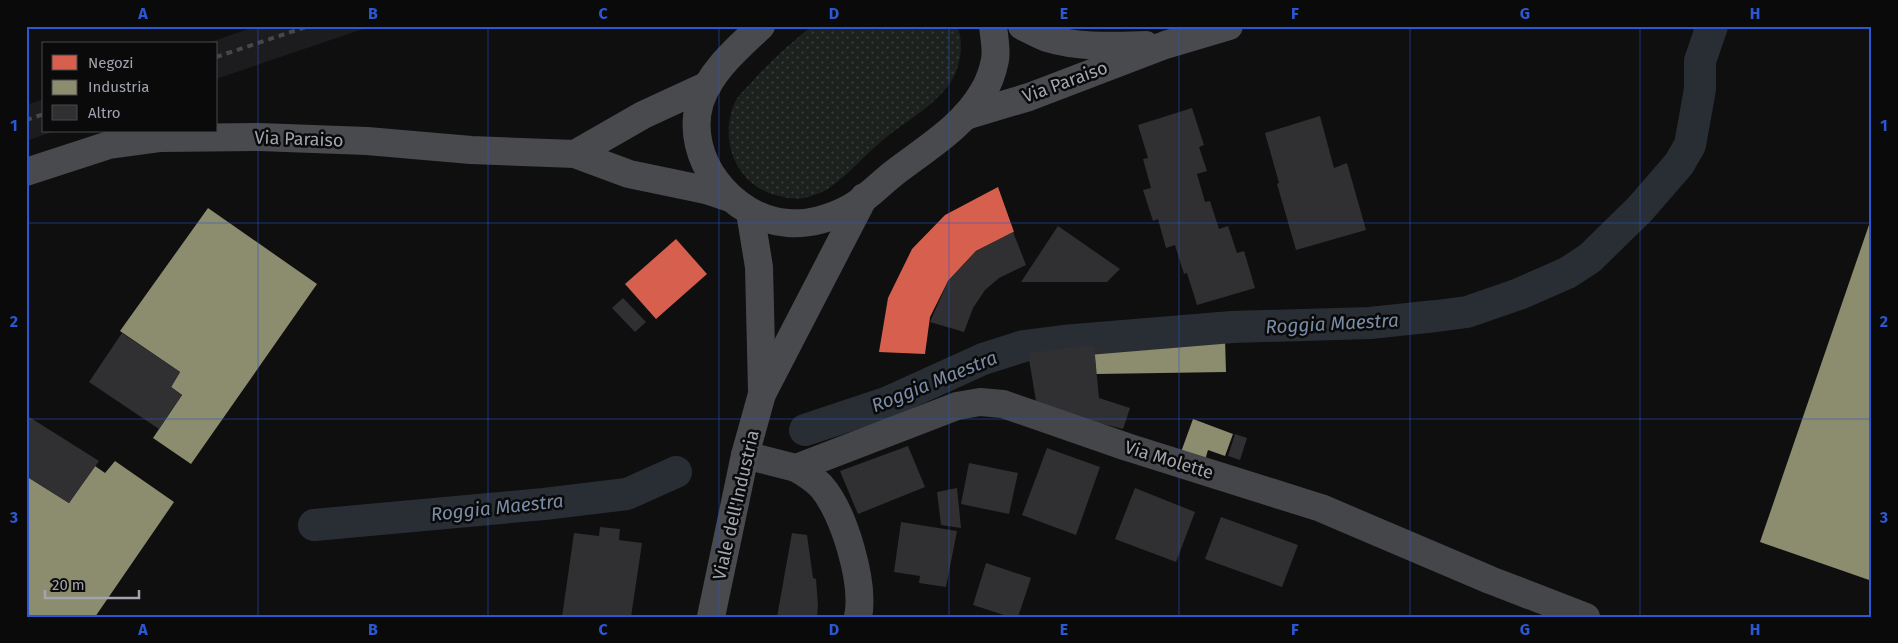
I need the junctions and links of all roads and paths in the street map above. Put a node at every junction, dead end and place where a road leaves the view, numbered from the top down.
1 (762, 26) edge
2 (993, 26) edge
3 (1022, 26) edge
4 (1230, 26) edge
5 (1165, 45) junction
6 (708, 85) junction
7 (965, 116) junction
8 (575, 154) junction
9 (26, 172) edge
10 (864, 197) junction
11 (740, 205) junction
12 (762, 394) junction
13 (745, 456) junction
14 (796, 468) junction
15 (711, 617) edge
16 (858, 617) edge
17 (1586, 617) edge

1 - 6 main road
2 - 7 main road
3 - 5 main road, Via Paraiso
4 - 5 main road, Via Paraiso
5 - 7 main road, Via Paraiso
6 - 8 main road
6 - 11 main road
7 - 10 main road, Via Paraiso
8 - 9 main road, Via Paraiso
8 - 11 main road, Via Paraiso
10 - 11 main road, Via Paraiso
10 - 12 main road, Viale dell'Industria
11 - 12 main road, Viale dell'Industria
12 - 13 main road, Viale dell'Industria
13 - 14 street
13 - 15 main road, Viale dell'Industria
14 - 16 street
14 - 17 street, Via Molette

